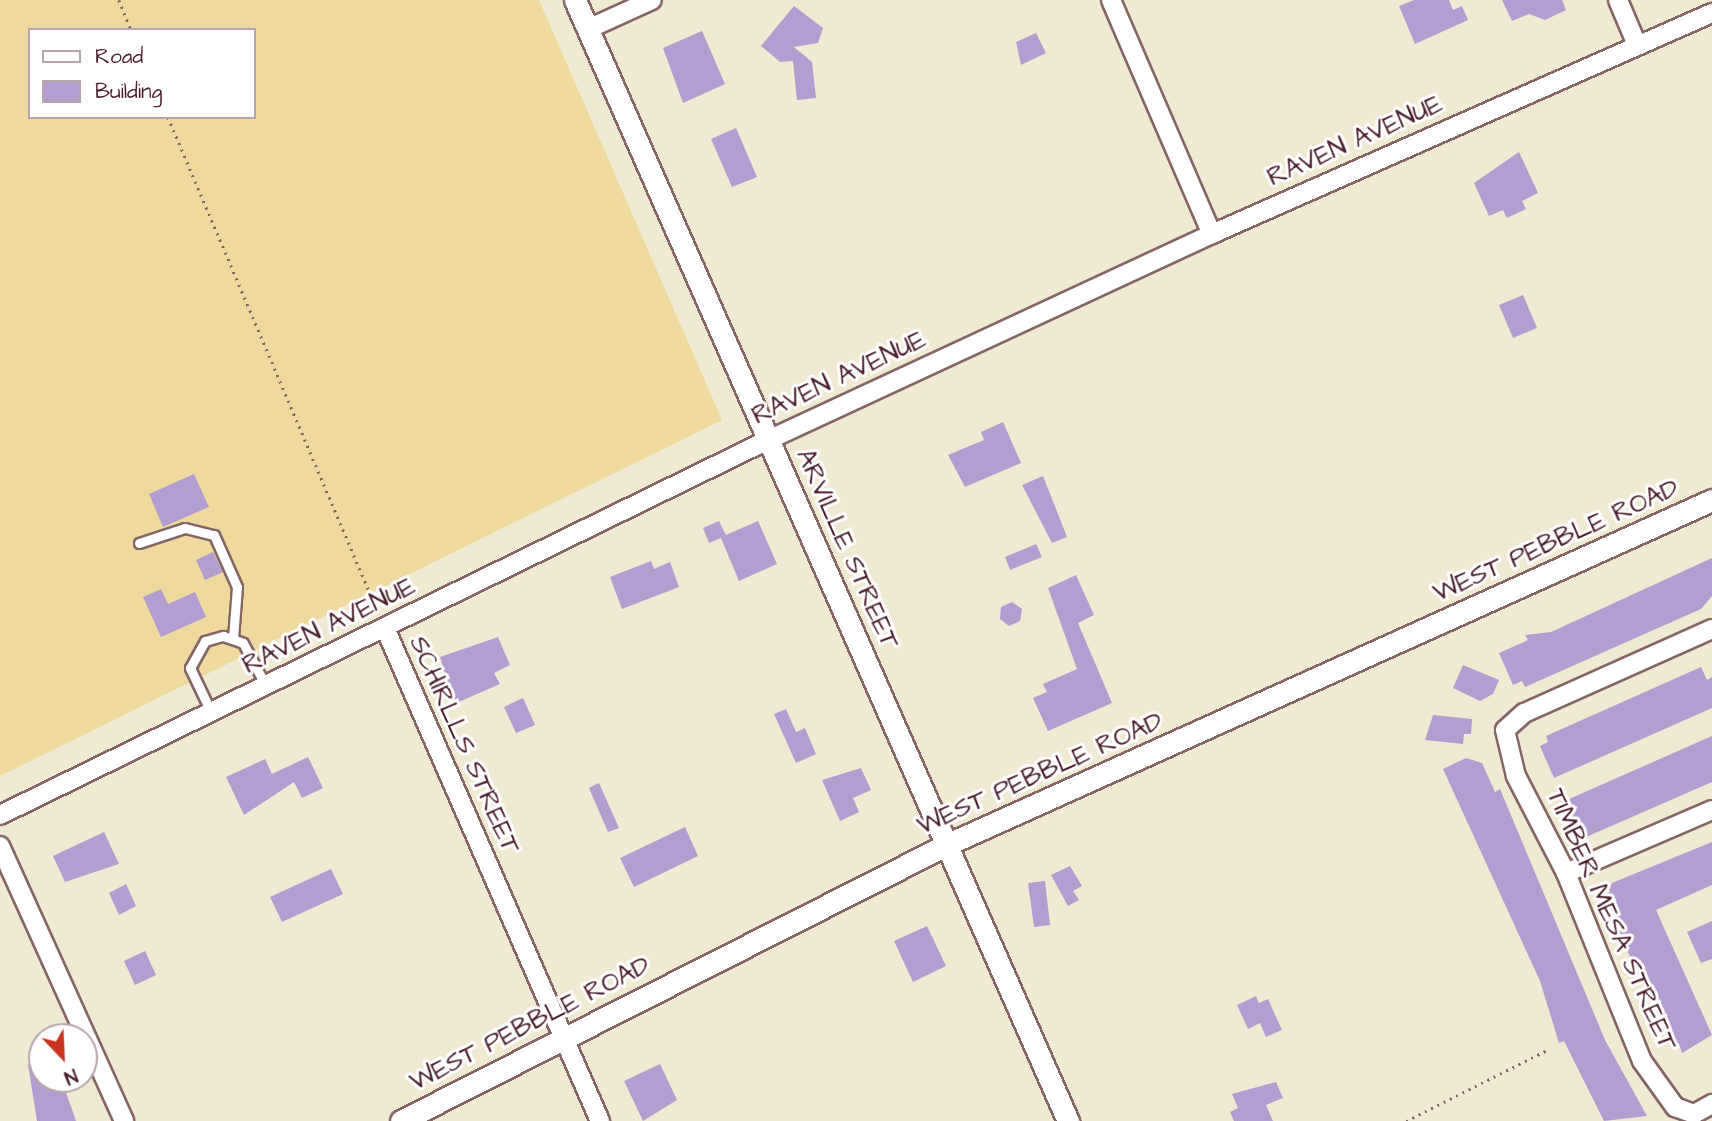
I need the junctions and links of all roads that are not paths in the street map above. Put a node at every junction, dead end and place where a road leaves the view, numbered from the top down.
1 (575, 0) edge
2 (652, 0) edge
3 (1111, 0) edge
4 (1618, 0) edge
5 (1712, 13) edge
6 (587, 29) junction
7 (1637, 45) junction
8 (1212, 234) junction
9 (768, 440) junction
10 (1712, 500) edge
11 (139, 543) dead end
12 (384, 628) junction
13 (1712, 629) edge
14 (233, 638) junction
15 (266, 686) junction
16 (211, 712) junction
17 (1712, 810) edge
18 (0, 815) edge
19 (946, 845) junction
20 (0, 846) edge
21 (1566, 873) junction
22 (564, 1038) junction
23 (1712, 1104) edge
24 (124, 1121) edge
25 (401, 1121) edge
26 (600, 1121) edge
27 (1068, 1121) edge

1 - 6 street, ARVILLE STREET
2 - 6 street
3 - 8 street
4 - 7 street
5 - 7 street, RAVEN AVENUE
6 - 9 street, ARVILLE STREET
7 - 8 street, RAVEN AVENUE
8 - 9 street, RAVEN AVENUE
9 - 12 street, RAVEN AVENUE
9 - 19 street, ARVILLE STREET
10 - 19 street, WEST PEBBLE ROAD
11 - 14 lane
12 - 15 street, RAVEN AVENUE
12 - 22 street, SCHIRLLS STREET
13 - 21 street, TIMBER MESA STREET
14 - 15 lane
14 - 16 lane
15 - 16 street, RAVEN AVENUE
16 - 18 street, RAVEN AVENUE
17 - 21 street
19 - 22 street, WEST PEBBLE ROAD
19 - 27 street, ARVILLE STREET
20 - 24 street
21 - 23 street, TIMBER MESA STREET
22 - 25 street, WEST PEBBLE ROAD
22 - 26 street, SCHIRLLS STREET

